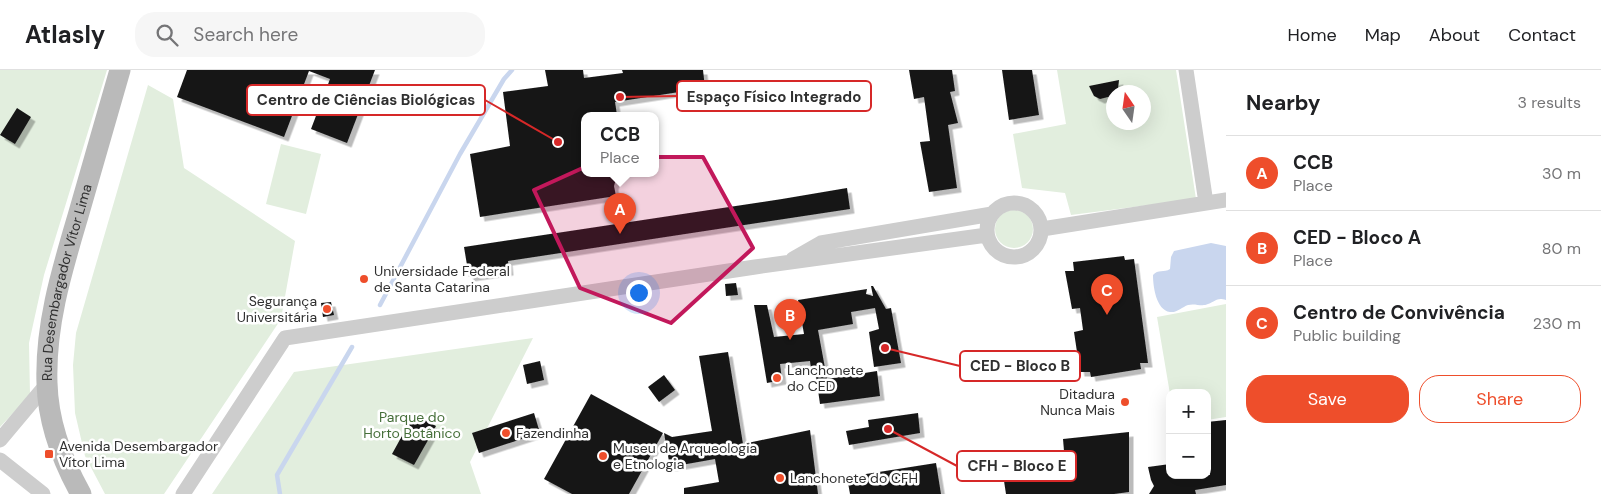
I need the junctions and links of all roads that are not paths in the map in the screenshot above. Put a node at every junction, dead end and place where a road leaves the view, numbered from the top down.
1 (120, 70) edge
2 (1186, 70) edge
3 (1226, 200) edge
4 (1206, 203) junction
5 (992, 214) junction
6 (1042, 229) junction
7 (987, 235) junction
8 (788, 262) junction
9 (46, 384) junction
10 (0, 440) edge
11 (0, 460) edge
12 (43, 494) edge
13 (81, 494) edge
14 (183, 494) edge

1 - 9 main road, Rua Desembargador Vítor Lima
2 - 4 street
3 - 4 street
4 - 6 street
5 - 6 street
5 - 7 street
5 - 8 street
6 - 7 street
7 - 8 street
8 - 14 street
9 - 10 street
9 - 13 main road, Rua Desembargador Vítor Lima
11 - 12 street

